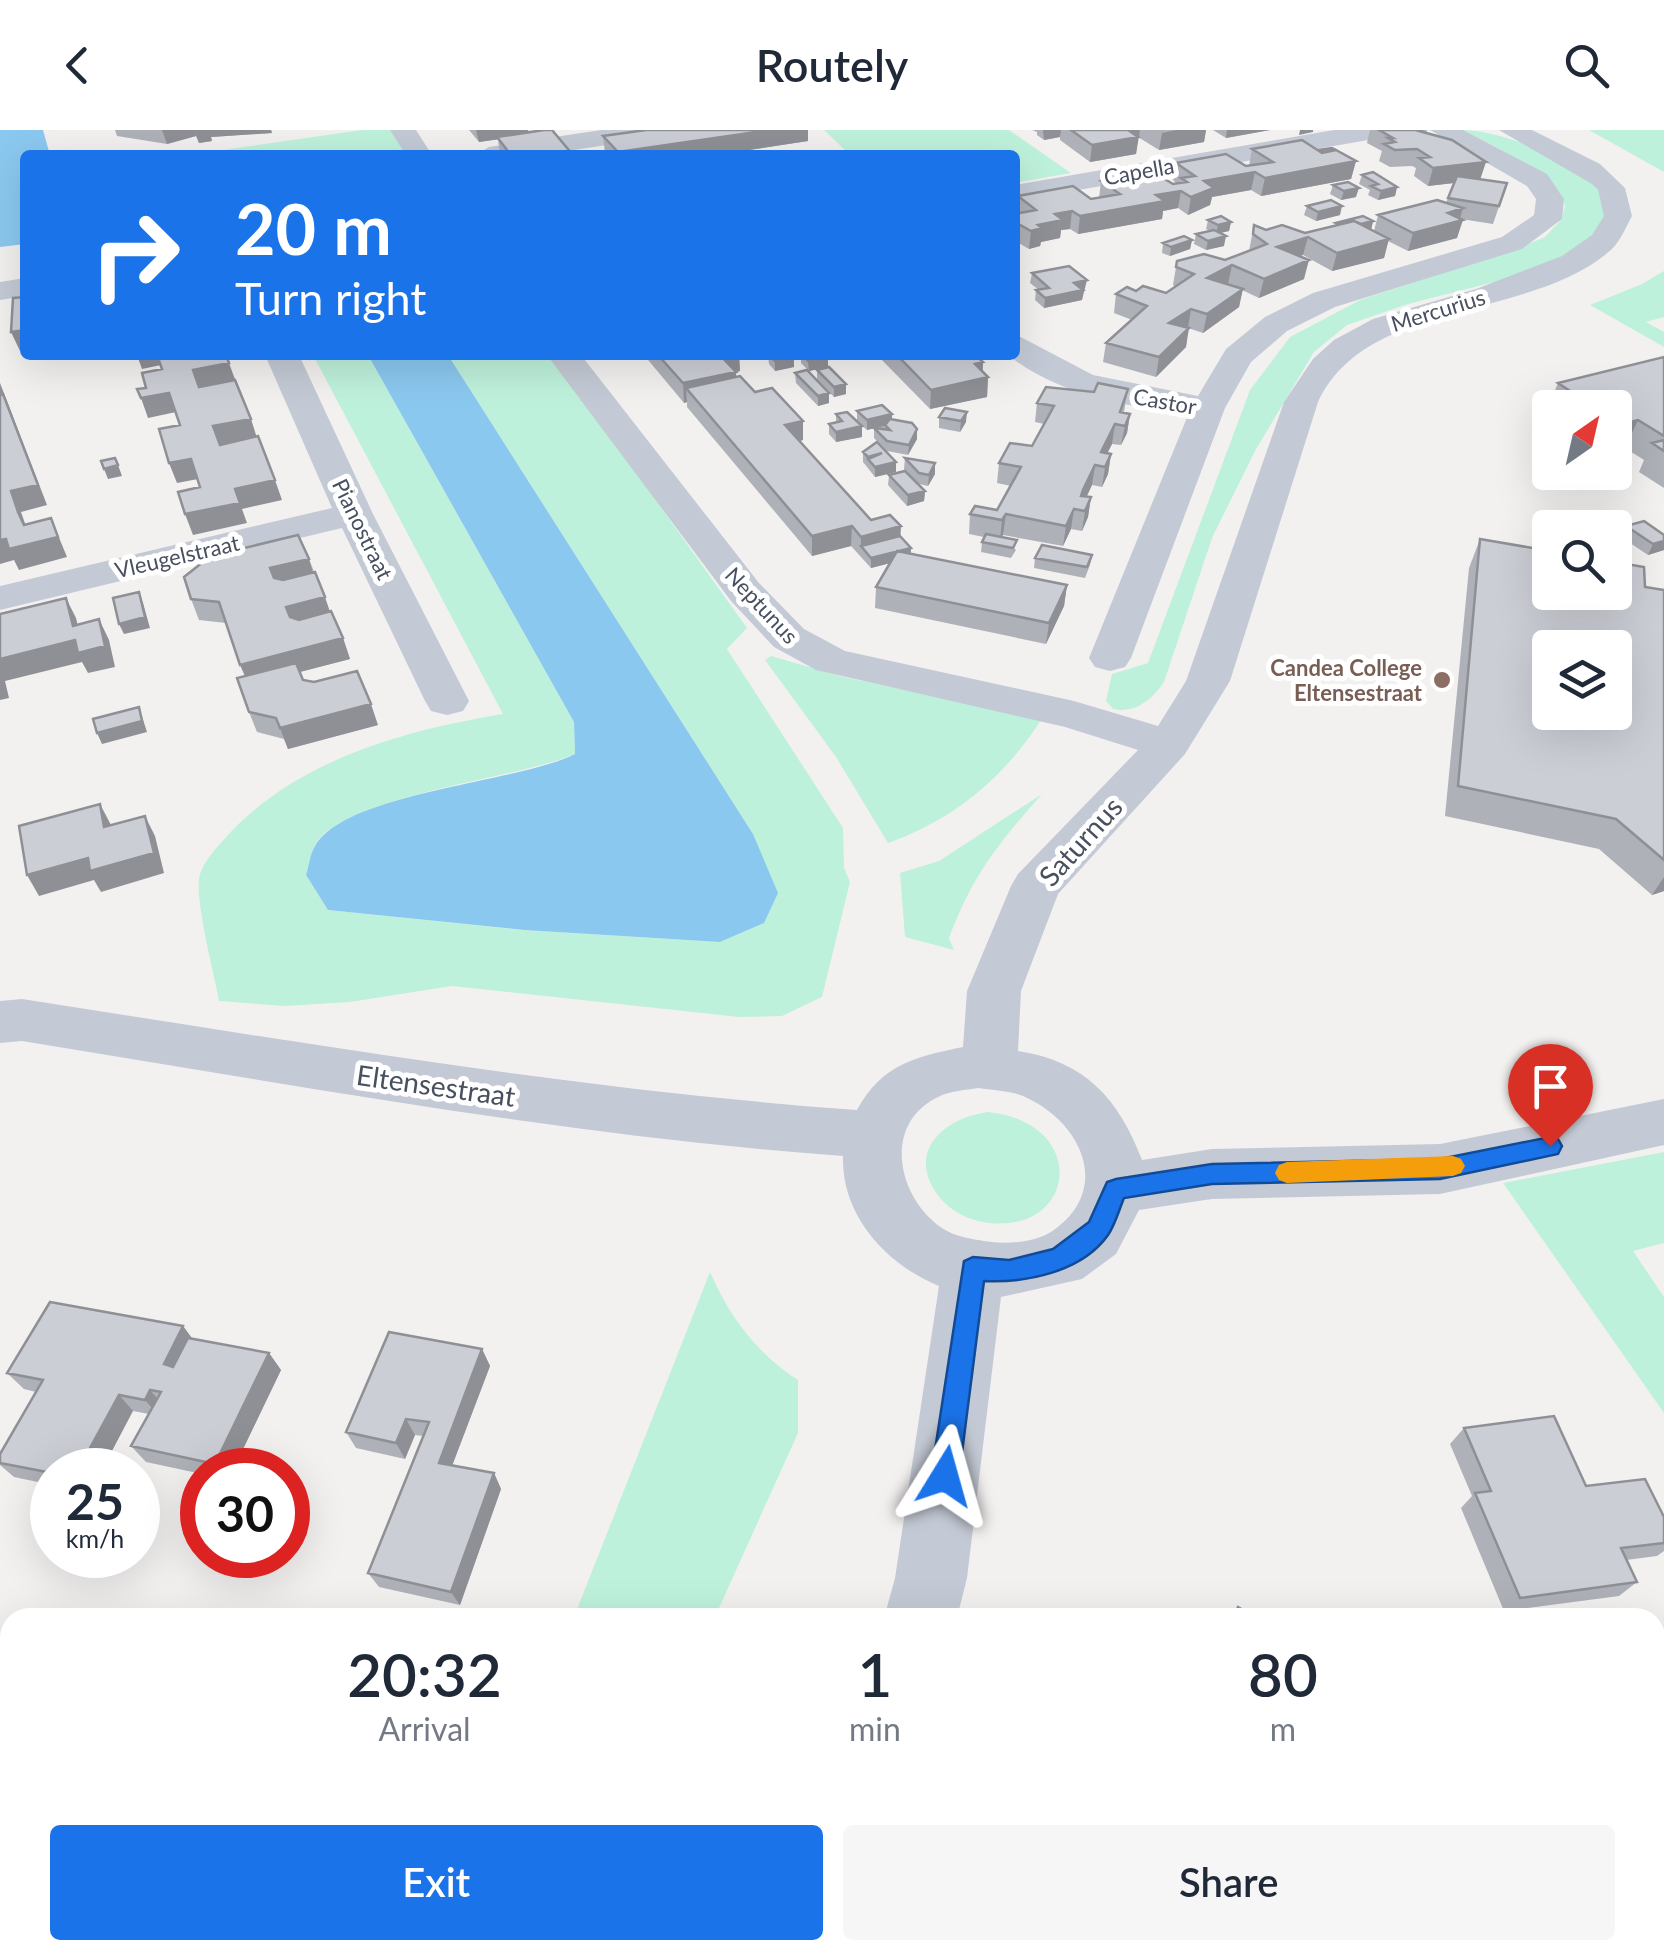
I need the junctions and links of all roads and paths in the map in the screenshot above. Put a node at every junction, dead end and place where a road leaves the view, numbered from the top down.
1 (653, 130) edge
2 (1380, 130) edge
3 (1442, 130) edge
4 (1512, 130) edge
5 (522, 150) edge
6 (1020, 191) edge
7 (1020, 348) edge
8 (284, 360) edge
9 (568, 360) edge
10 (1208, 408) junction
11 (354, 514) junction
12 (0, 598) edge
13 (1110, 658) dead end
14 (447, 701) dead end
15 (1169, 744) junction
16 (0, 1022) edge
17 (990, 1066) junction
18 (1664, 1122) edge
19 (873, 1134) junction
20 (1116, 1189) junction
21 (973, 1268) junction
22 (923, 1608) edge

1 - 5 street
2 - 6 street, Capella
3 - 10 street, Mercurius
4 - 15 street, Mercurius
7 - 10 street, Castor
8 - 11 street, Pianostraat
9 - 15 street, Neptunus
10 - 13 street, Mercurius
11 - 12 street, Vleugelstraat
11 - 14 street, Pianostraat
15 - 17 street, Saturnus
16 - 19 street, Eltensestraat
17 - 19 street
17 - 20 street
18 - 20 street
19 - 21 street
20 - 21 street
21 - 22 street

